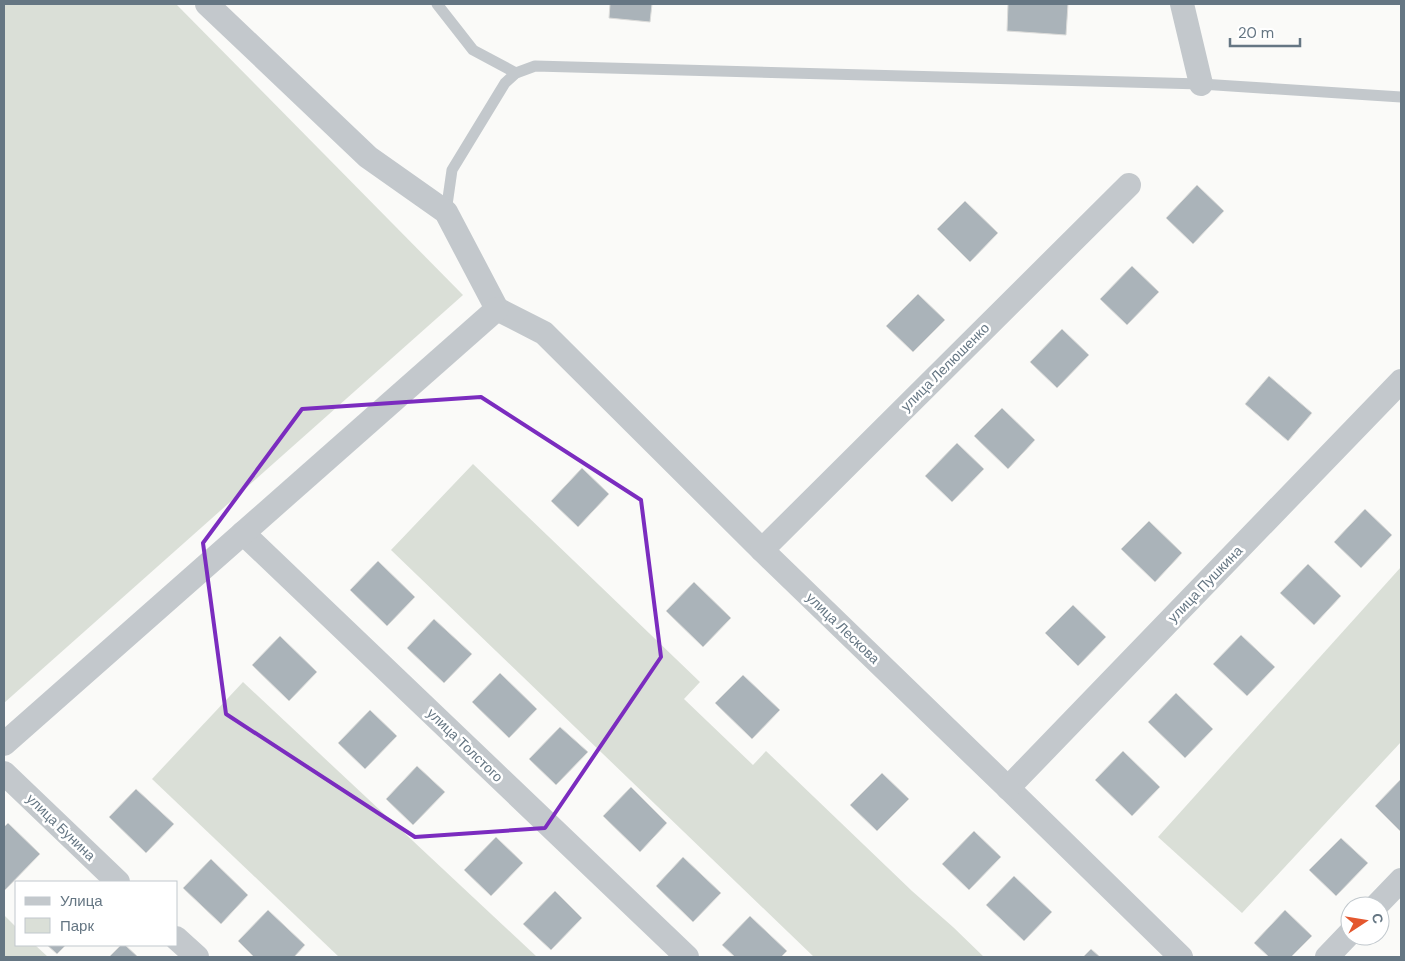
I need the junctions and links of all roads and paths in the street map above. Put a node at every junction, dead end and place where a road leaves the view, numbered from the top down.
1 (207, 4) edge
2 (437, 4) edge
3 (1182, 4) edge
4 (516, 72) junction
5 (1201, 84) junction
6 (1401, 97) edge
7 (1129, 185) dead end
8 (446, 212) junction
9 (497, 309) junction
10 (1401, 381) edge
11 (243, 533) junction
12 (762, 550) junction
13 (4, 744) edge
14 (4, 773) edge
15 (1008, 788) junction
16 (1401, 880) edge
17 (117, 881) edge
18 (1386, 896) edge
19 (178, 940) edge
20 (1340, 943) edge
21 (197, 957) edge
22 (687, 957) edge
23 (1181, 957) edge
24 (1327, 957) edge

1 - 8 street
2 - 4 lane
3 - 5 street
4 - 5 lane
4 - 8 lane
5 - 6 lane
7 - 12 street, улица Лелюшенко
8 - 9 street
9 - 11 street
9 - 12 street, улица Лескова
10 - 15 street, улица Пушкина
11 - 13 street
11 - 22 street, улица Толстого
12 - 15 street, улица Лескова
14 - 17 street, улица Бунина
15 - 23 street, улица Лескова
16 - 18 street
19 - 21 street
20 - 24 street

